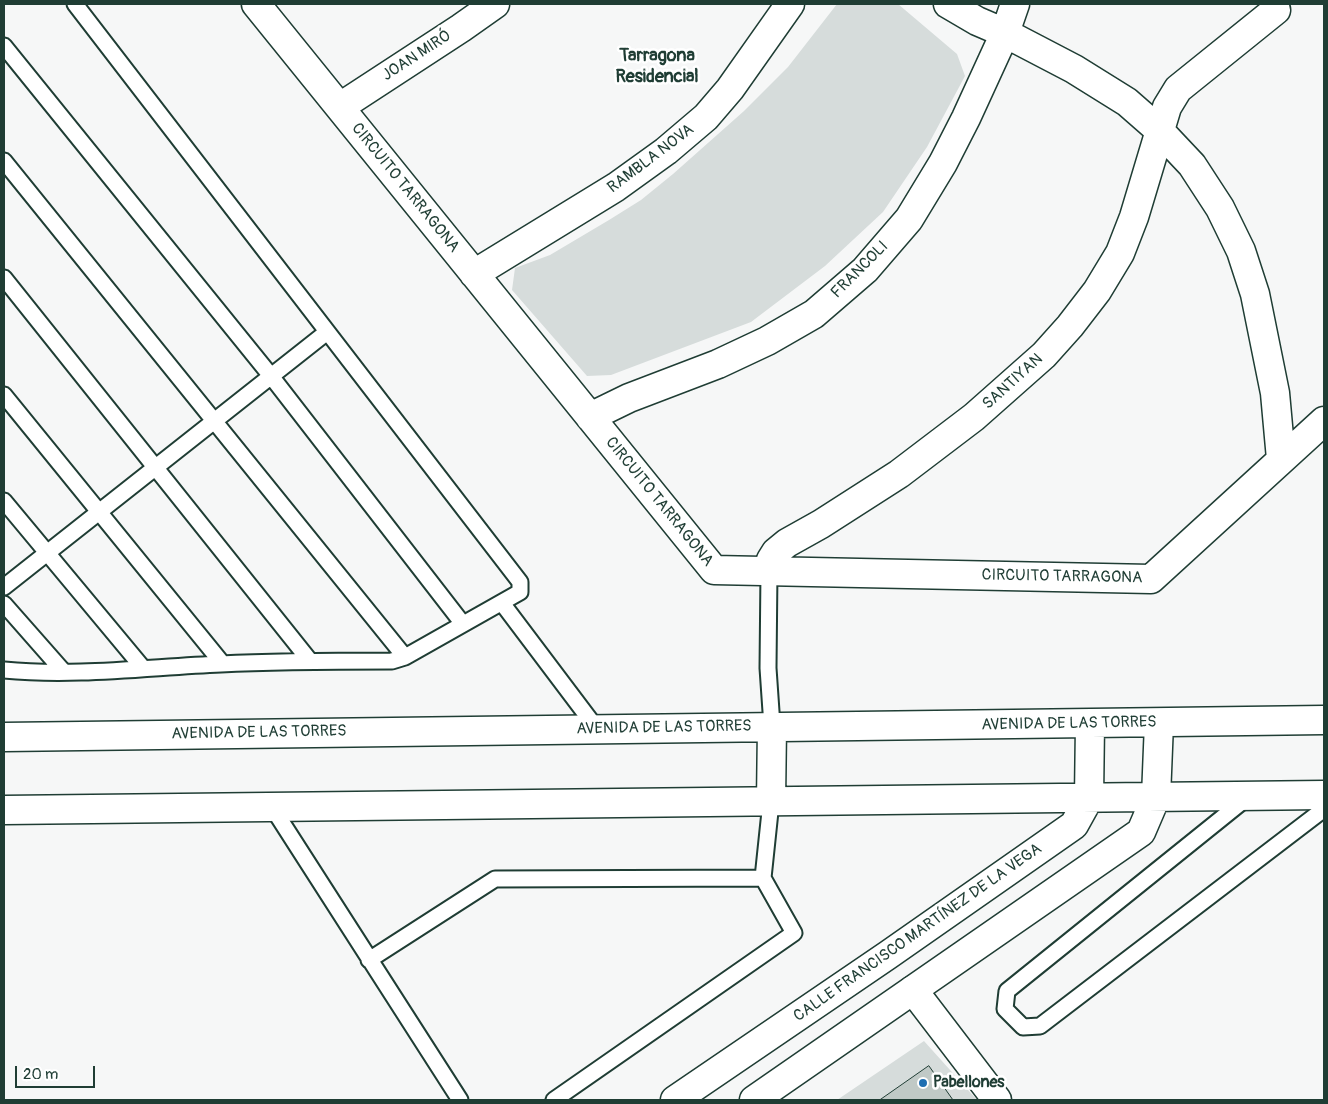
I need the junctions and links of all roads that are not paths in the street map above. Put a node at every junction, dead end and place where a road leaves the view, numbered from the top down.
1 (75, 4) edge
2 (256, 4) edge
3 (495, 4) edge
4 (790, 4) edge
5 (948, 4) edge
6 (1015, 4) edge
7 (1276, 10) dead end
8 (1005, 33) junction
9 (4, 46) edge
10 (340, 107) junction
11 (1159, 130) junction
12 (4, 161) edge
13 (474, 274) junction
14 (4, 278) edge
15 (328, 332) junction
16 (271, 376) junction
17 (4, 395) edge
18 (590, 417) junction
19 (214, 421) junction
20 (1324, 421) edge
21 (1281, 459) junction
22 (155, 467) junction
23 (4, 501) edge
24 (98, 512) junction
25 (46, 553) junction
26 (769, 571) junction
27 (4, 587) edge
28 (502, 602) junction
29 (4, 604) edge
30 (463, 624) junction
31 (405, 657) junction
32 (310, 661) junction
33 (222, 664) junction
34 (143, 668) junction
35 (4, 670) edge
36 (63, 672) junction
37 (1324, 720) edge
38 (1159, 722) junction
39 (1090, 724) junction
40 (772, 726) junction
41 (597, 728) junction
42 (4, 737) edge
43 (1324, 795) edge
44 (1249, 796) junction
45 (1156, 797) junction
46 (1089, 798) junction
47 (770, 802) junction
48 (272, 807) junction
49 (1324, 809) edge
50 (4, 810) edge
51 (763, 878) junction
52 (888, 955) junction
53 (370, 960) junction
54 (913, 990) junction
55 (460, 1100) edge
56 (554, 1100) edge
57 (675, 1100) edge
58 (754, 1100) edge
59 (997, 1100) edge

1 - 15 lane
2 - 10 street, CIRCUITO TARRAGONA
3 - 10 street, JOAN MIRÓ
4 - 13 street, RAMBLA NOVA
5 - 8 street
6 - 8 street, FRANCOLI
7 - 11 street, SANTIYAN
8 - 11 street
8 - 18 street, FRANCOLI
9 - 16 lane
10 - 13 street, CIRCUITO TARRAGONA
11 - 21 street
11 - 26 street, SANTIYAN
12 - 19 lane
13 - 18 street, CIRCUITO TARRAGONA
14 - 22 lane
15 - 16 lane
15 - 28 lane
16 - 19 lane
16 - 30 lane
17 - 24 lane
18 - 26 street, CIRCUITO TARRAGONA
19 - 22 lane
19 - 31 lane
20 - 21 street, CIRCUITO TARRAGONA
21 - 26 street, CIRCUITO TARRAGONA
22 - 24 lane
22 - 32 lane
23 - 25 lane
24 - 25 lane
24 - 33 lane
25 - 27 lane
25 - 34 lane
26 - 40 lane, SANTIYAN
28 - 30 lane
28 - 41 lane
29 - 36 lane
30 - 31 lane
31 - 32 lane
32 - 33 lane
33 - 34 lane
34 - 36 lane
35 - 36 lane
37 - 38 street, AVENIDA DE LAS TORRES
38 - 39 street, AVENIDA DE LAS TORRES
38 - 45 street
39 - 40 street, AVENIDA DE LAS TORRES
39 - 46 street, CALLE FRANCISCO MARTÍNEZ DE LA VEGA
40 - 41 street, AVENIDA DE LAS TORRES
40 - 47 street
41 - 42 street, AVENIDA DE LAS TORRES
43 - 44 street
44 - 45 street
44 - 49 lane
45 - 46 street
45 - 54 street
46 - 47 street
46 - 52 street, CALLE FRANCISCO MARTÍNEZ DE LA VEGA
47 - 48 street
47 - 51 lane
48 - 50 street
48 - 53 lane
51 - 53 lane
51 - 56 lane
52 - 54 street
52 - 57 street, CALLE FRANCISCO MARTÍNEZ DE LA VEGA
53 - 55 lane
54 - 58 street
54 - 59 street

